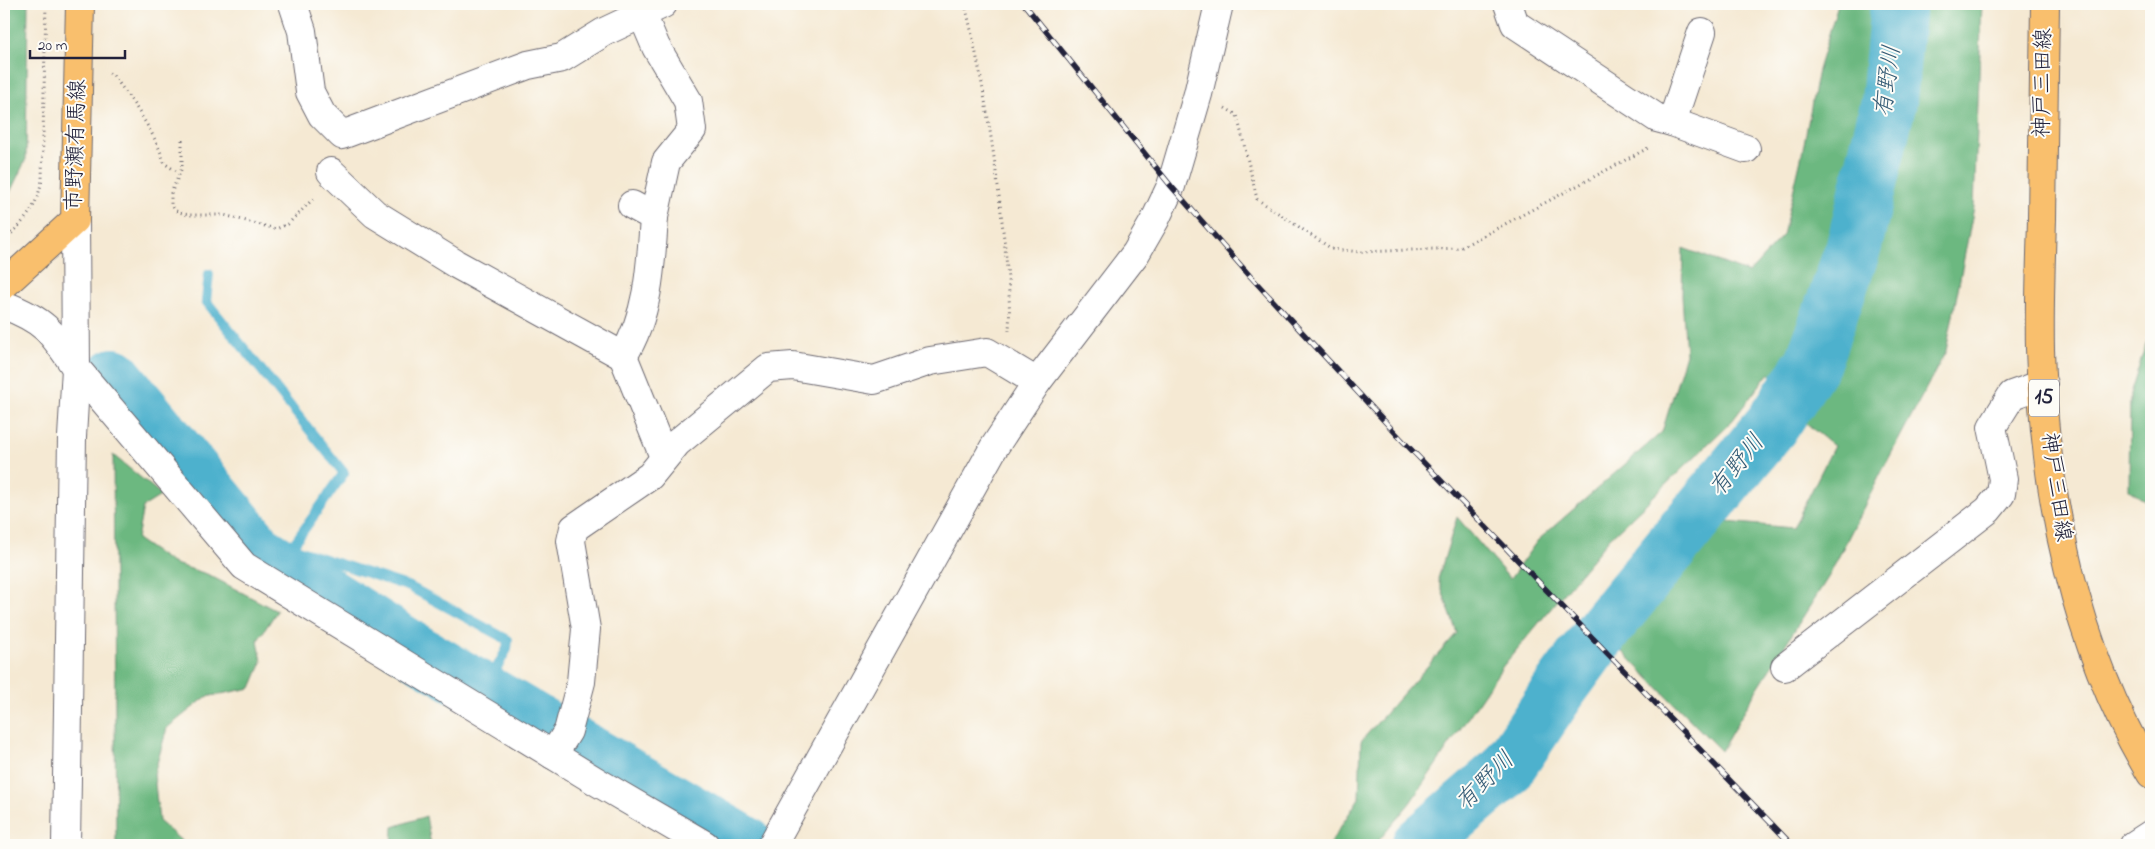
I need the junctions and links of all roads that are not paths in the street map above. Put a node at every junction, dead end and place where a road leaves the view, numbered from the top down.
1 (80, 4) edge
2 (293, 4) edge
3 (1219, 4) edge
4 (1508, 4) edge
5 (2045, 4) edge
6 (653, 9) edge
7 (1702, 32) dead end
8 (1672, 122) junction
9 (1746, 149) dead end
10 (331, 172) road end
11 (76, 220) junction
12 (4, 285) edge
13 (4, 306) edge
14 (623, 356) junction
15 (76, 368) junction
16 (1037, 382) junction
17 (2042, 384) junction
18 (664, 457) junction
19 (1785, 668) dead end
20 (561, 743) junction
21 (2151, 774) edge
22 (2151, 834) edge
23 (66, 845) edge
24 (705, 845) edge
25 (772, 845) edge
26 (2134, 845) edge

1 - 11 main road, 市野瀬有馬線
2 - 6 street
3 - 16 street
4 - 8 street
5 - 17 main road, 神戸三田線 / 15
6 - 14 street
7 - 8 street
8 - 9 street
10 - 14 street
11 - 12 main road, 市野瀬有馬線
11 - 15 street
13 - 15 street
14 - 18 street
15 - 20 street
15 - 23 street
16 - 18 street
16 - 25 street
17 - 19 street
17 - 21 main road, 神戸三田線 / 15
18 - 20 street
20 - 24 street
22 - 26 street

